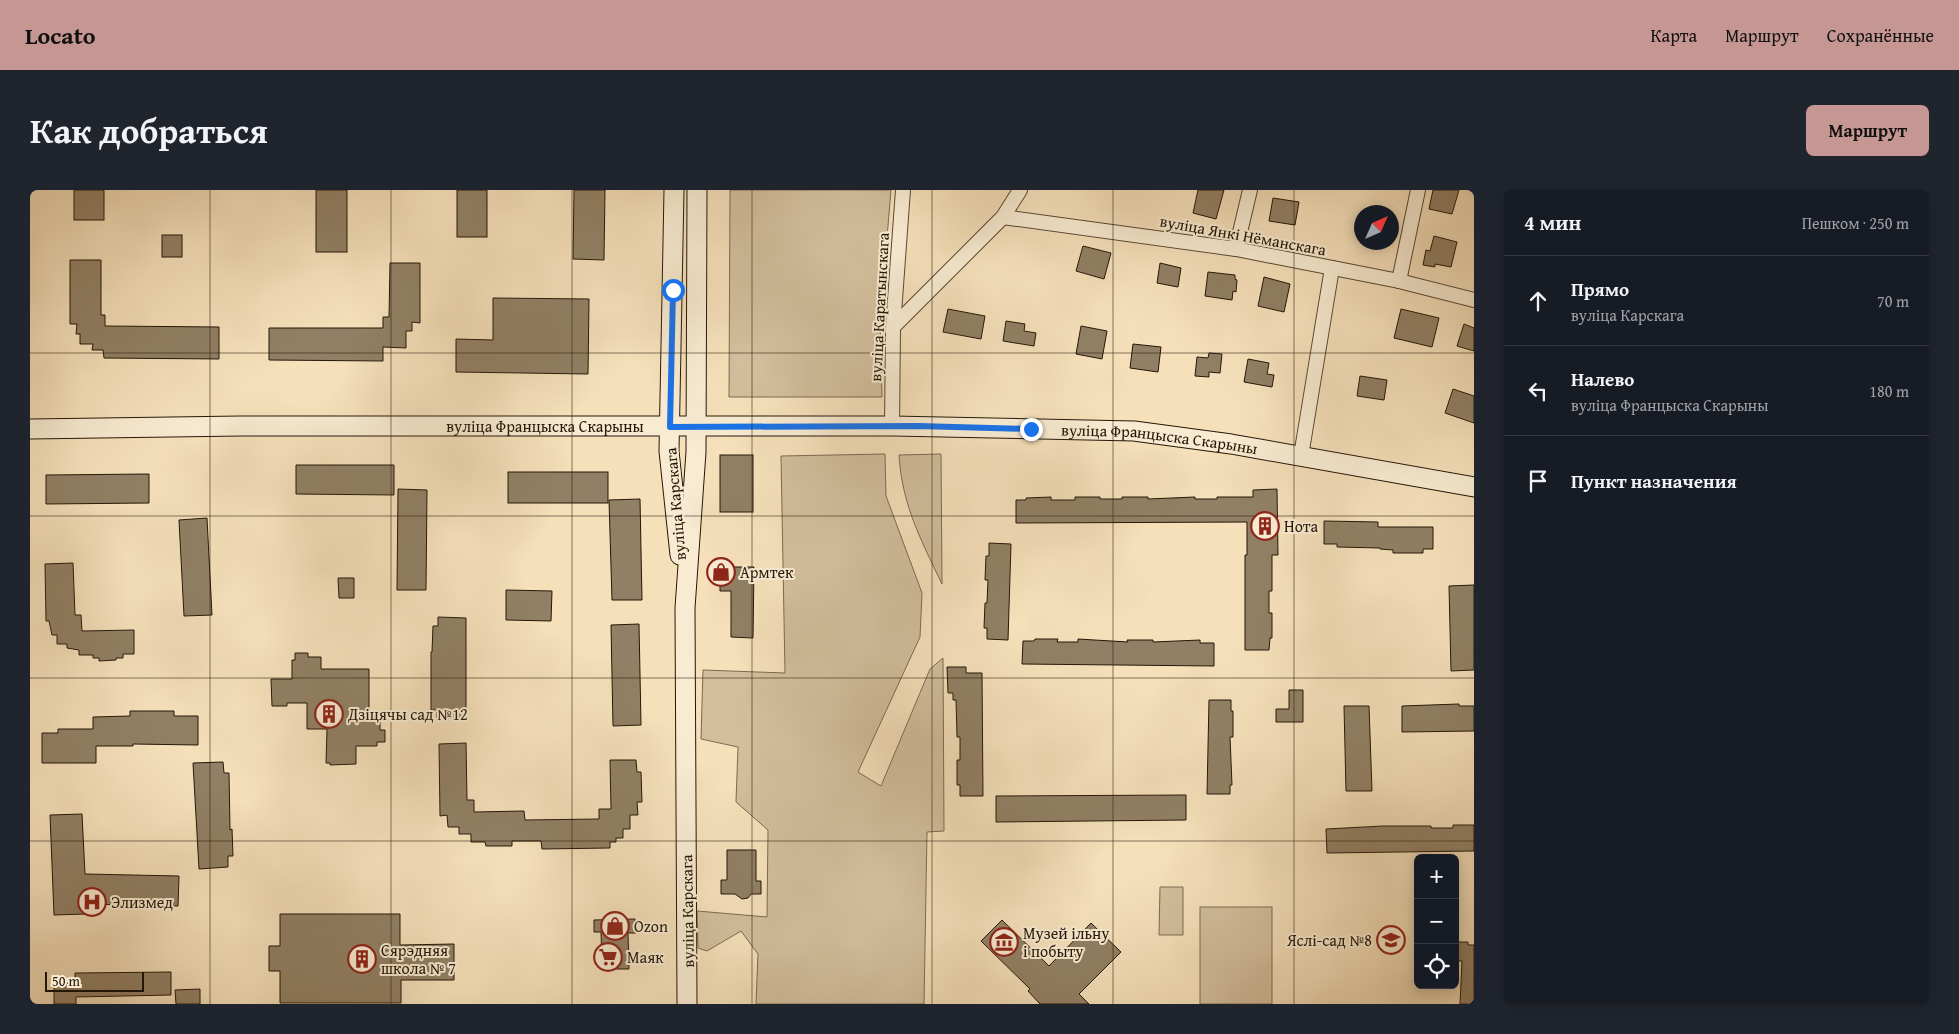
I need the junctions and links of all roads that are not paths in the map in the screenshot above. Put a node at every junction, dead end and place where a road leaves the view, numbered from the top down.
1 (674, 190) edge
2 (696, 190) edge
3 (903, 190) edge
4 (1020, 190) edge
5 (1250, 190) edge
6 (1418, 190) edge
7 (1003, 218) junction
8 (1236, 249) junction
9 (1332, 268) junction
10 (1399, 281) junction
11 (1474, 300) edge
12 (893, 327) junction
13 (892, 426) junction
14 (670, 427) junction
15 (696, 427) junction
16 (30, 429) edge
17 (1302, 456) junction
18 (1474, 487) edge
19 (685, 608) junction
20 (687, 1004) edge

1 - 14 street, вуліца Карскага
2 - 15 street, вуліца Карскага
3 - 12 street, вуліца Каратынскага
4 - 7 street
5 - 8 street
6 - 10 street
7 - 8 street, вуліца Янкі Нёманскага
7 - 12 street
8 - 9 street, вуліца Янкі Нёманскага
9 - 10 street, вуліца Янкі Нёманскага
9 - 17 street
10 - 11 street, вуліца Янкі Нёманскага
12 - 13 street, вуліца Каратынскага
13 - 15 street, вуліца Францыска Скарыны
13 - 17 street, вуліца Францыска Скарыны
14 - 15 street, вуліца Францыска Скарыны
14 - 16 street, вуліца Францыска Скарыны
14 - 19 street, вуліца Карскага
15 - 19 street, вуліца Карскага
17 - 18 street, вуліца Францыска Скарыны
19 - 20 street, вуліца Карскага

